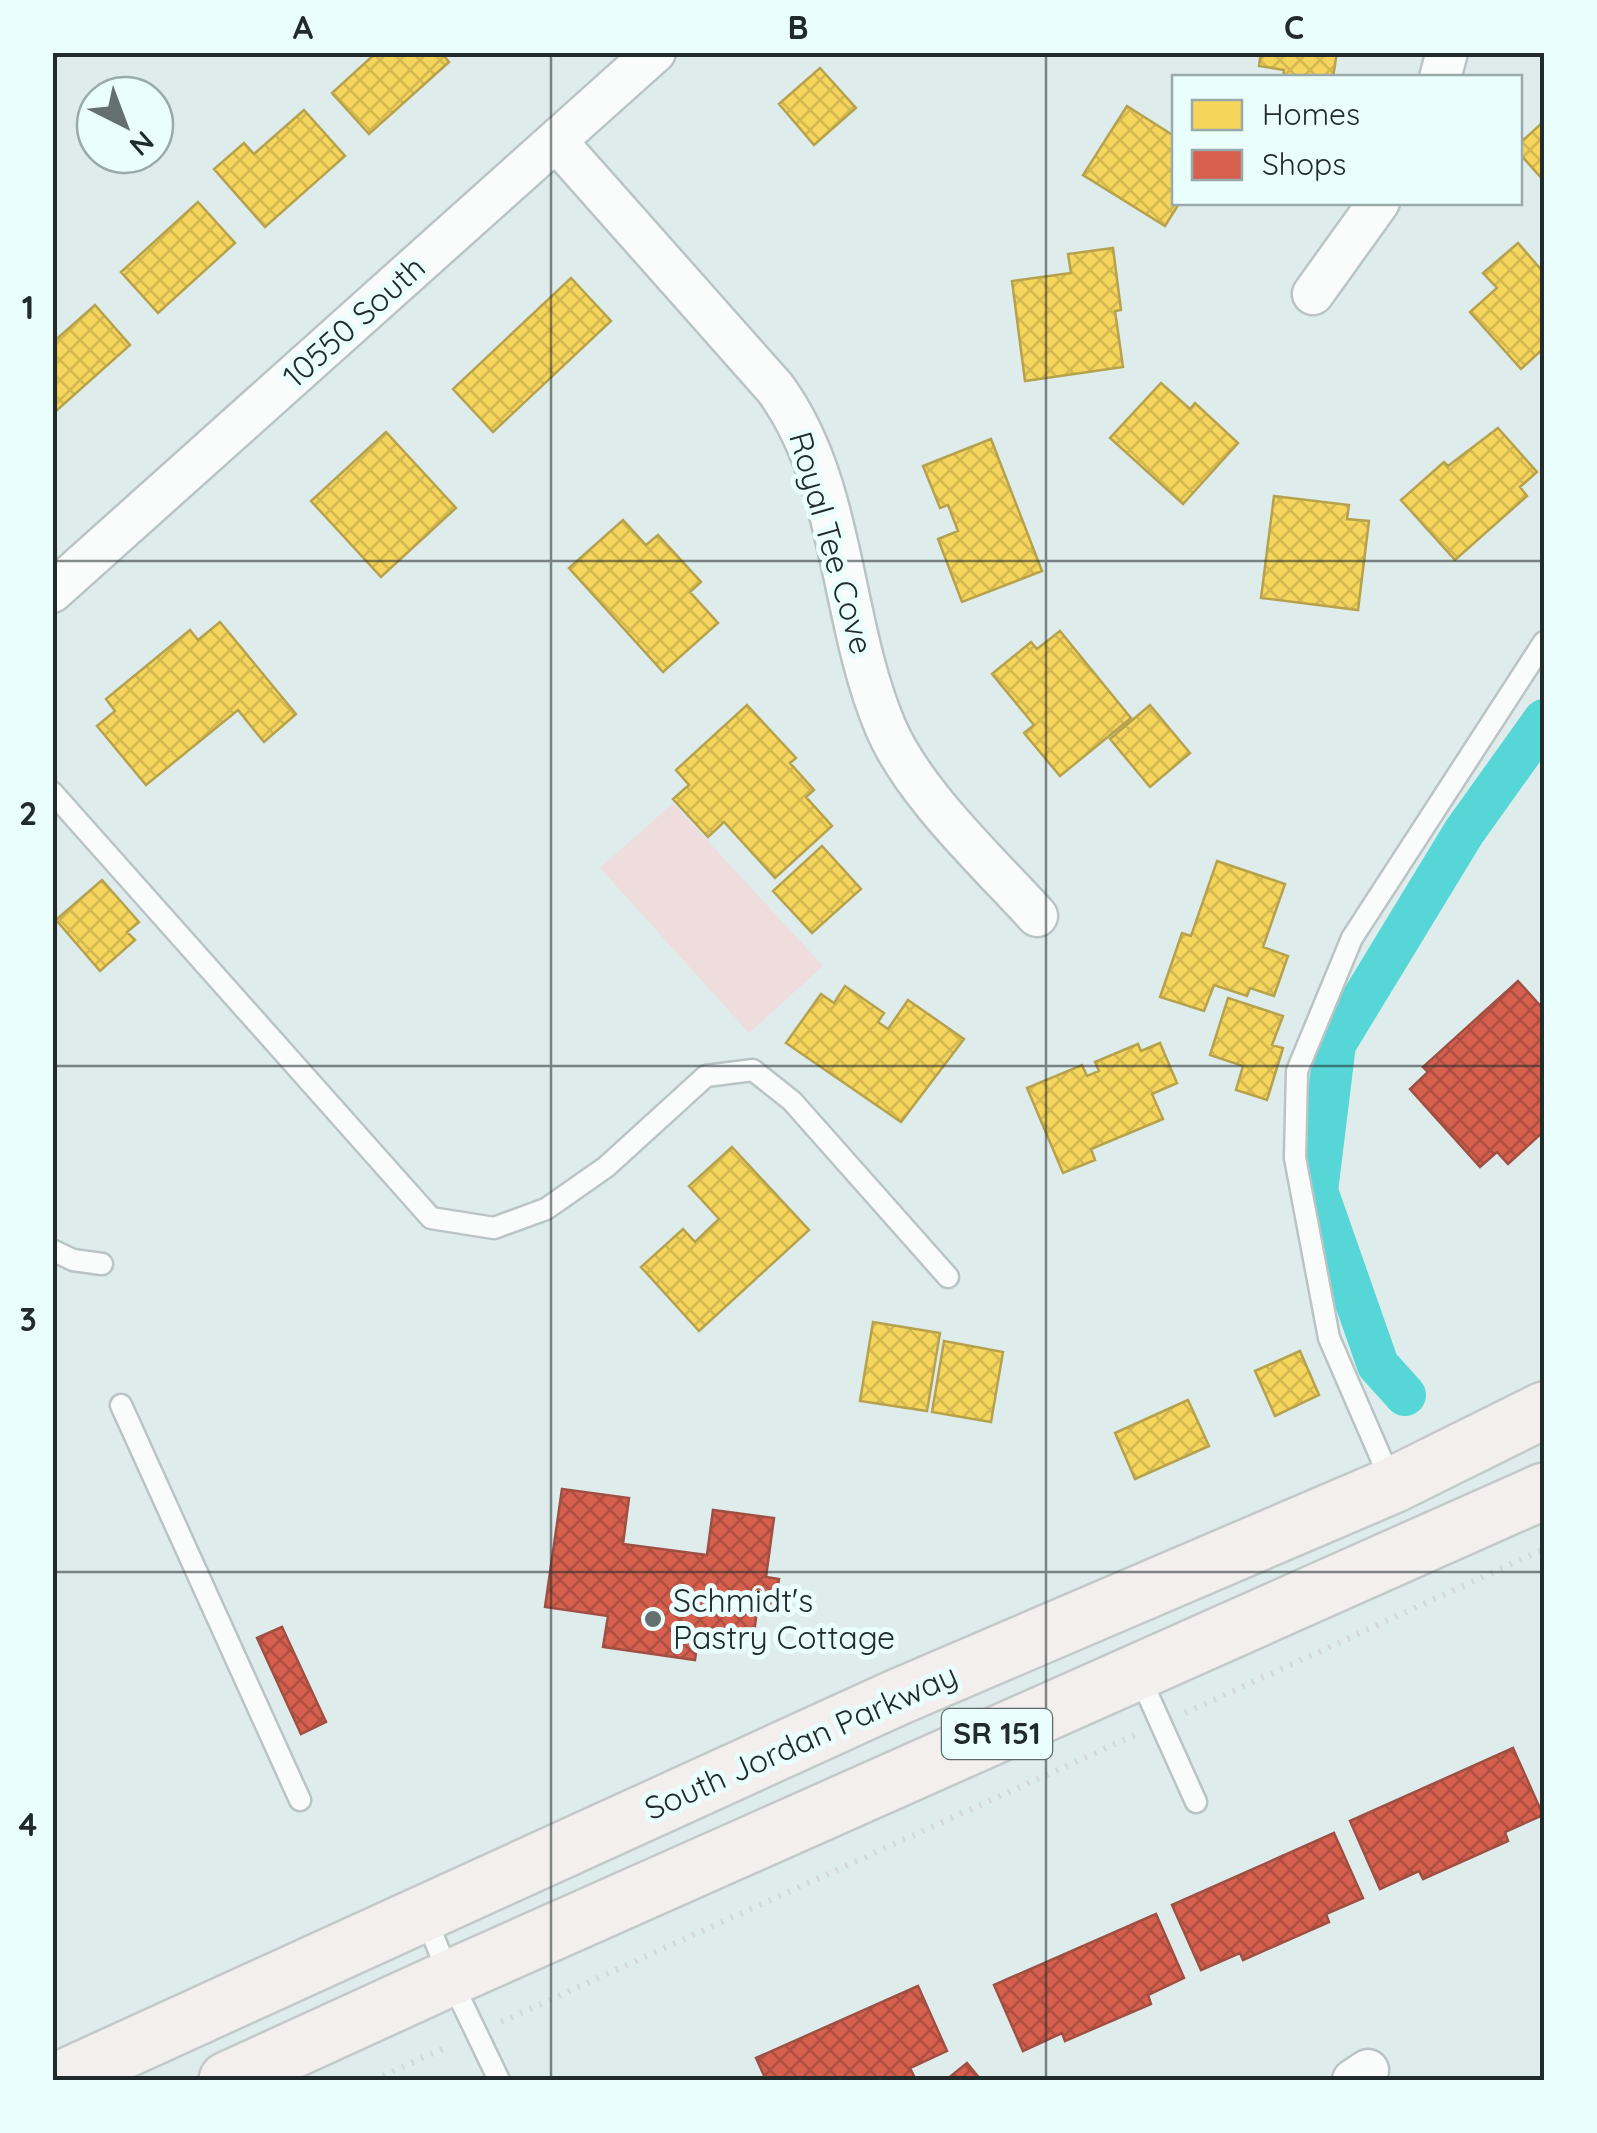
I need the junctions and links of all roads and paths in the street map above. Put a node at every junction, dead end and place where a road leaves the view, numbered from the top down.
1 (655, 52) edge
2 (556, 141) junction
3 (1377, 205) edge
4 (1313, 294) dead end
5 (52, 592) edge
6 (1544, 642) edge
7 (52, 792) edge
8 (1037, 916) dead end
9 (52, 1250) edge
10 (102, 1264) dead end
11 (948, 1277) dead end
12 (122, 1405) dead end
13 (1544, 1410) edge
14 (1393, 1484) junction
15 (1544, 1491) edge
16 (1544, 1549) edge
17 (1137, 1672) junction
18 (1162, 1723) junction
19 (300, 1800) dead end
20 (1196, 1802) dead end
21 (424, 1914) junction
22 (450, 1978) junction
23 (475, 2034) junction
24 (60, 2080) edge
25 (227, 2080) edge
26 (373, 2080) edge
27 (498, 2080) edge

1 - 2 street, 10550 South
2 - 5 street, 10550 South
2 - 8 street, Royal Tee Cove
3 - 4 street
6 - 14 lane
7 - 11 lane
9 - 10 lane
12 - 19 lane
13 - 14 main road, South Jordan Parkway / SR 151
14 - 21 main road, South Jordan Parkway / SR 151
15 - 17 main road, SR 151
16 - 18 path
17 - 18 lane
17 - 22 main road, SR 151
18 - 20 lane
18 - 23 path
21 - 22 lane
21 - 24 main road, South Jordan Parkway / SR 151
22 - 23 lane
22 - 25 main road, SR 151
23 - 26 path
23 - 27 lane

